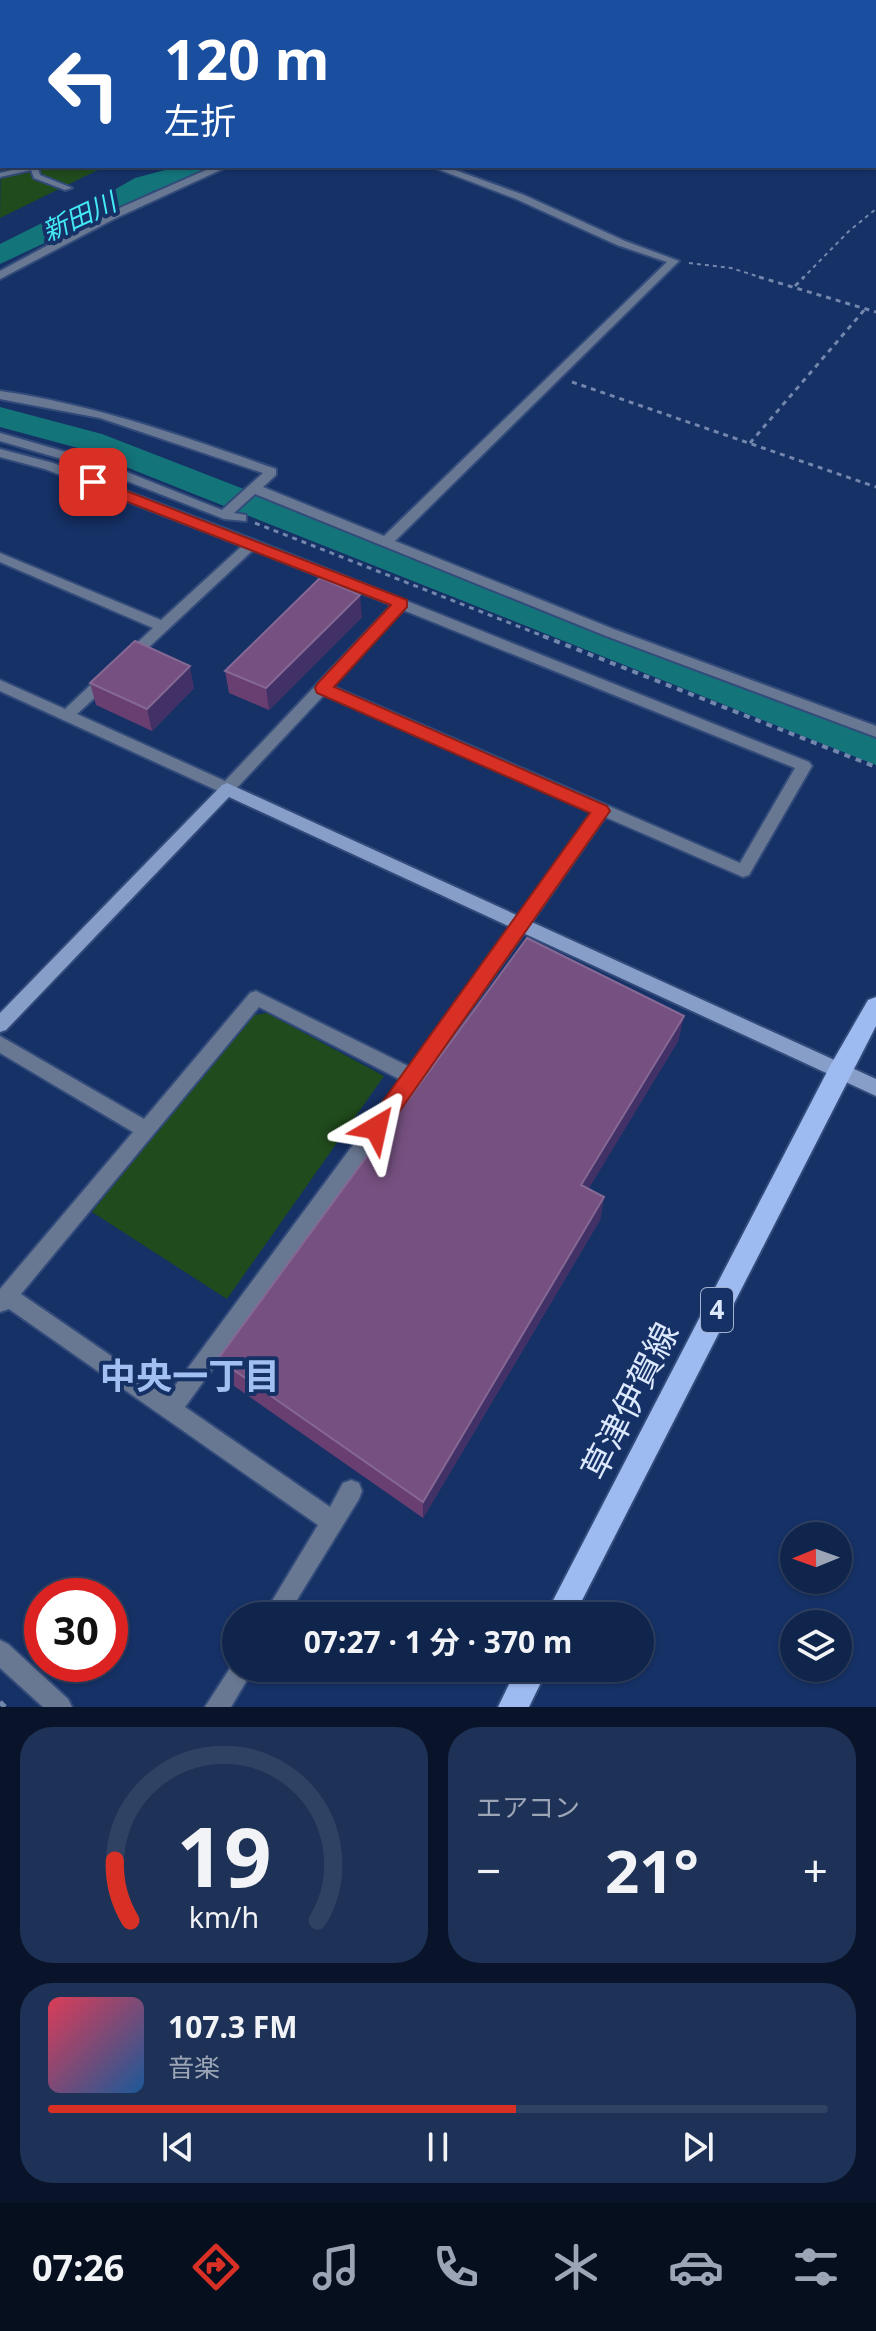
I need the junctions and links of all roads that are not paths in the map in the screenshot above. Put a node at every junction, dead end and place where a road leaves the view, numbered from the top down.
1 (31, 168) edge
2 (35, 168) edge
3 (219, 168) edge
4 (440, 168) edge
5 (0, 175) edge
6 (68, 188) dead end
7 (0, 276) edge
8 (0, 395) edge
9 (0, 437) edge
10 (0, 453) edge
11 (250, 491) junction
12 (226, 512) junction
13 (241, 518) road end
14 (385, 543) junction
15 (252, 544) junction
16 (0, 557) edge
17 (401, 604) junction
18 (162, 626) junction
19 (0, 685) edge
20 (323, 688) junction
21 (67, 715) junction
22 (876, 732) edge
23 (227, 789) junction
24 (601, 811) junction
25 (523, 925) junction
26 (876, 1006) edge
27 (0, 1025) edge
28 (0, 1044) edge
29 (838, 1073) junction
30 (413, 1077) junction
31 (876, 1088) edge
32 (146, 1130) junction
33 (3, 1300) edge
34 (170, 1409) junction
35 (351, 1491) dead end
36 (333, 1522) junction
37 (283, 1602) edge
38 (566, 1602) edge
39 (0, 1652) edge
40 (233, 1682) edge
41 (526, 1682) edge
42 (60, 1707) edge
43 (217, 1707) edge
44 (513, 1707) edge

1 - 5 lane
2 - 6 lane
3 - 7 street
4 - 14 street
8 - 11 street
9 - 12 street
10 - 15 street
11 - 12 street
11 - 14 street
12 - 13 street
14 - 22 street
15 - 17 street
15 - 18 street
16 - 18 street
17 - 20 street
17 - 24 street
18 - 21 street
19 - 21 street
20 - 23 street
20 - 24 street
21 - 23 street
23 - 25 street
23 - 27 street
24 - 25 street
25 - 29 street
25 - 30 street
26 - 29 main road, 草津伊賀線 / 4
28 - 32 street
29 - 31 street
29 - 38 main road, 草津伊賀線 / 4
30 - 32 street
30 - 34 street
32 - 33 street
33 - 34 street
34 - 36 street
35 - 36 street
36 - 37 street
39 - 42 street
40 - 43 street
41 - 44 main road

